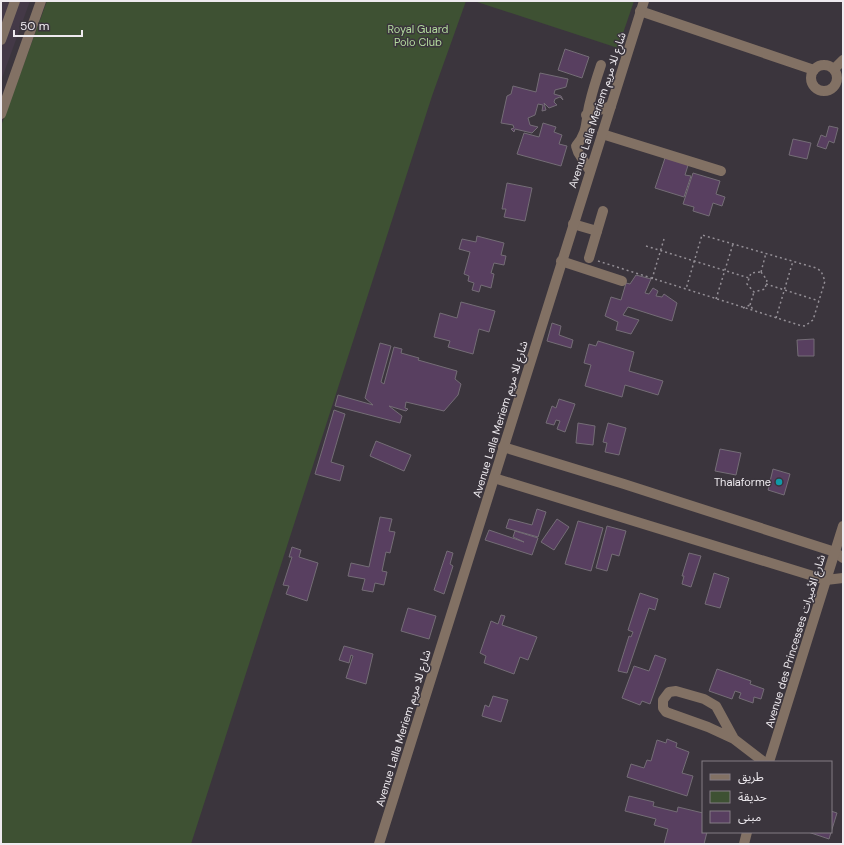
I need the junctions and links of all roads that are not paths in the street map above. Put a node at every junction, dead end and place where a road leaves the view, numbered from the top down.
1 (15, 1) edge
2 (41, 1) edge
3 (644, 1) edge
4 (640, 11) junction
5 (1, 40) edge
6 (843, 60) edge
7 (601, 65) dead end
8 (834, 69) junction
9 (814, 70) junction
10 (611, 106) junction
11 (1, 114) edge
12 (586, 115) junction
13 (602, 134) junction
14 (590, 171) junction
15 (721, 171) dead end
16 (603, 211) dead end
17 (573, 224) junction
18 (597, 231) junction
19 (589, 258) road end
20 (561, 262) junction
21 (622, 281) dead end
22 (503, 447) junction
23 (494, 478) junction
24 (843, 526) edge
25 (839, 555) edge
26 (843, 578) edge
27 (826, 580) junction
28 (724, 720) junction
29 (716, 731) junction
30 (734, 740) junction
31 (763, 761) edge
32 (769, 761) edge
33 (747, 833) edge
34 (379, 844) edge
35 (744, 844) edge

1 - 5 street
2 - 11 street
3 - 4 street, Avenue Lalla Meriem شارع للا مريم
4 - 9 street
4 - 10 street, Avenue Lalla Meriem شارع للا مريم
6 - 8 street
7 - 12 street
8 - 9 street
8 - 9 street
10 - 12 street
10 - 13 street, Avenue Lalla Meriem شارع للا مريم
12 - 14 street
13 - 14 street, Avenue Lalla Meriem شارع للا مريم
13 - 15 street
14 - 17 street, Avenue Lalla Meriem شارع للا مريم
16 - 18 street
17 - 18 street
17 - 20 street, Avenue Lalla Meriem شارع للا مريم
18 - 19 street
20 - 21 street
20 - 22 street, Avenue Lalla Meriem شارع للا مريم
22 - 23 street, Avenue Lalla Meriem شارع للا مريم
22 - 25 street
23 - 27 street
23 - 34 street, Avenue Lalla Meriem شارع للا مريم
24 - 25 street, Avenue des Princesses شارع الأميرات
25 - 27 street, Avenue des Princesses شارع الأميرات
26 - 27 street
27 - 32 street, Avenue des Princesses شارع الأميرات
28 - 29 street
28 - 29 street
28 - 30 street
29 - 30 street
30 - 31 street
33 - 35 street

